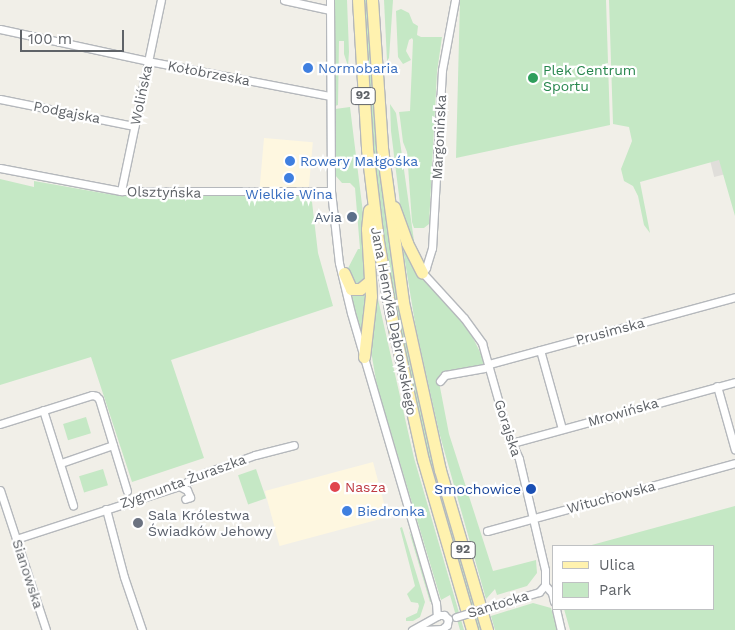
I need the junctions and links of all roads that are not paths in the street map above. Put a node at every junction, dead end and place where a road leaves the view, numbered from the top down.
1 (161, 0) edge
2 (284, 0) edge
3 (330, 0) edge
4 (372, 0) edge
5 (380, 0) edge
6 (455, 0) edge
7 (357, 1) edge
8 (330, 10) junction
9 (0, 29) edge
10 (148, 61) junction
11 (376, 73) junction
12 (330, 96) junction
13 (0, 99) edge
14 (134, 126) junction
15 (0, 168) edge
16 (386, 187) junction
17 (371, 188) junction
18 (121, 191) junction
19 (331, 191) junction
20 (422, 272) junction
21 (344, 273) dead end
22 (370, 281) junction
23 (733, 298) edge
24 (540, 350) junction
25 (364, 357) junction
26 (486, 366) junction
27 (440, 381) dead end
28 (735, 382) edge
29 (717, 386) junction
30 (44, 410) junction
31 (0, 424) edge
32 (562, 429) junction
33 (512, 443) junction
34 (114, 445) junction
35 (294, 445) dead end
36 (735, 450) edge
37 (61, 463) junction
38 (735, 463) edge
39 (179, 486) junction
40 (0, 490) edge
41 (127, 491) dead end
42 (186, 499) dead end
43 (74, 505) dead end
44 (106, 509) junction
45 (532, 518) junction
46 (487, 531) dead end
47 (16, 539) junction
48 (545, 585) junction
49 (552, 596) edge
50 (556, 610) edge
51 (436, 616) junction
52 (452, 618) junction
53 (442, 629) edge
54 (46, 630) edge
55 (142, 630) edge
56 (412, 630) edge
57 (423, 630) edge
58 (472, 630) edge
59 (487, 630) edge
60 (561, 630) edge

1 - 10 street, Wolińska
2 - 8 street
3 - 8 street
4 - 11 main road, 92
5 - 11 main road
6 - 20 street, Margonińska
7 - 17 main road, Jana Henryka Dąbrowskiego / 92
8 - 12 street
9 - 10 street, Kołobrzeska
10 - 12 street, Kołobrzeska
10 - 14 street, Wolińska
11 - 16 main road, Jana Henryka Dąbrowskiego / 92
12 - 19 street
13 - 14 street, Podgajska
14 - 18 street, Wolińska
15 - 18 street, Olsztyńska
16 - 20 main road
16 - 59 main road, Jana Henryka Dąbrowskiego / 92
17 - 22 main road
17 - 58 main road, Jana Henryka Dąbrowskiego / 92
18 - 19 street, Olsztyńska
19 - 25 street
20 - 26 street, Gorajska
21 - 22 main road
22 - 25 main road
23 - 24 street, Prusimska
24 - 26 street, Prusimska
24 - 32 street
25 - 51 street
26 - 27 street, Prusimska
26 - 33 street, Gorajska
28 - 29 street, Mrowińska
29 - 32 street, Mrowińska
29 - 36 street
30 - 31 street
30 - 34 street
30 - 37 street
32 - 33 street, Mrowińska
33 - 45 street, Gorajska
34 - 37 street
34 - 41 street
35 - 39 street, Zygmunta Żuraszka
37 - 43 street
38 - 45 street, Wituchowska
39 - 42 street
39 - 44 street, Zygmunta Żuraszka
40 - 47 street, Sianowska
44 - 47 street, Zygmunta Żuraszka
44 - 55 street
45 - 46 street, Wituchowska
45 - 48 street, Gorajska
47 - 54 street, Sianowska
48 - 49 street, Gorajska
48 - 52 street, Santocka, bridge
50 - 60 street
51 - 52 street
51 - 53 street
51 - 56 street
52 - 53 street
53 - 57 street

